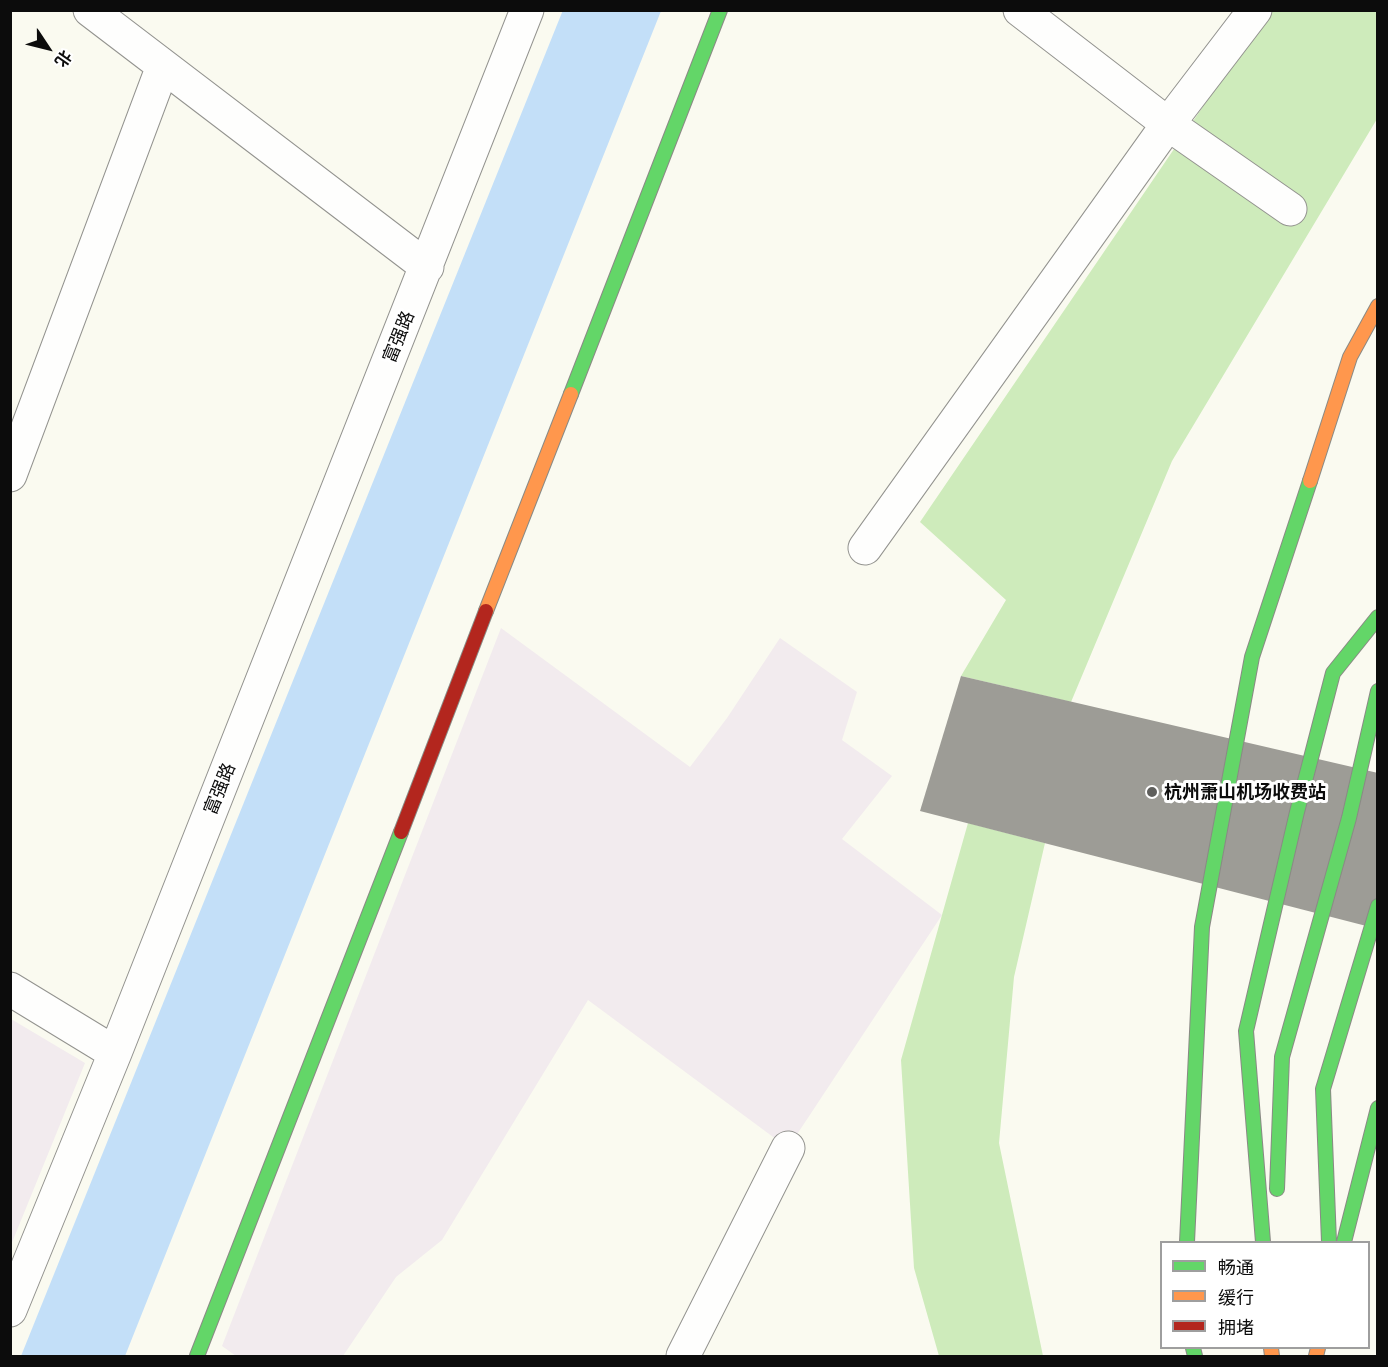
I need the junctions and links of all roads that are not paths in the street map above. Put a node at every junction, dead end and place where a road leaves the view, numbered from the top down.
1 (90, 10) edge
2 (527, 10) edge
3 (720, 10) edge
4 (1020, 10) edge
5 (1255, 10) edge
6 (163, 66) junction
7 (1168, 124) junction
8 (1290, 209) dead end
9 (427, 267) junction
10 (1377, 306) edge
11 (10, 475) edge
12 (865, 548) dead end
13 (1377, 617) edge
14 (1377, 691) edge
15 (1377, 906) edge
16 (10, 989) edge
17 (115, 1053) junction
18 (1377, 1108) edge
19 (788, 1148) dead end
20 (1187, 1241) edge
21 (1263, 1241) edge
22 (1275, 1241) edge
23 (1329, 1241) edge
24 (1344, 1241) edge
25 (10, 1310) edge
26 (202, 1354) edge
27 (683, 1356) edge

1 - 6 street
2 - 9 street, 富强路
3 - 26 main road
4 - 7 street
5 - 7 street
6 - 9 street
6 - 11 street
7 - 8 street
7 - 12 street
9 - 17 street, 富强路
10 - 20 main road
13 - 21 main road
14 - 22 main road
15 - 23 main road
16 - 17 street
17 - 25 street, 富强路
18 - 24 main road
19 - 27 street

